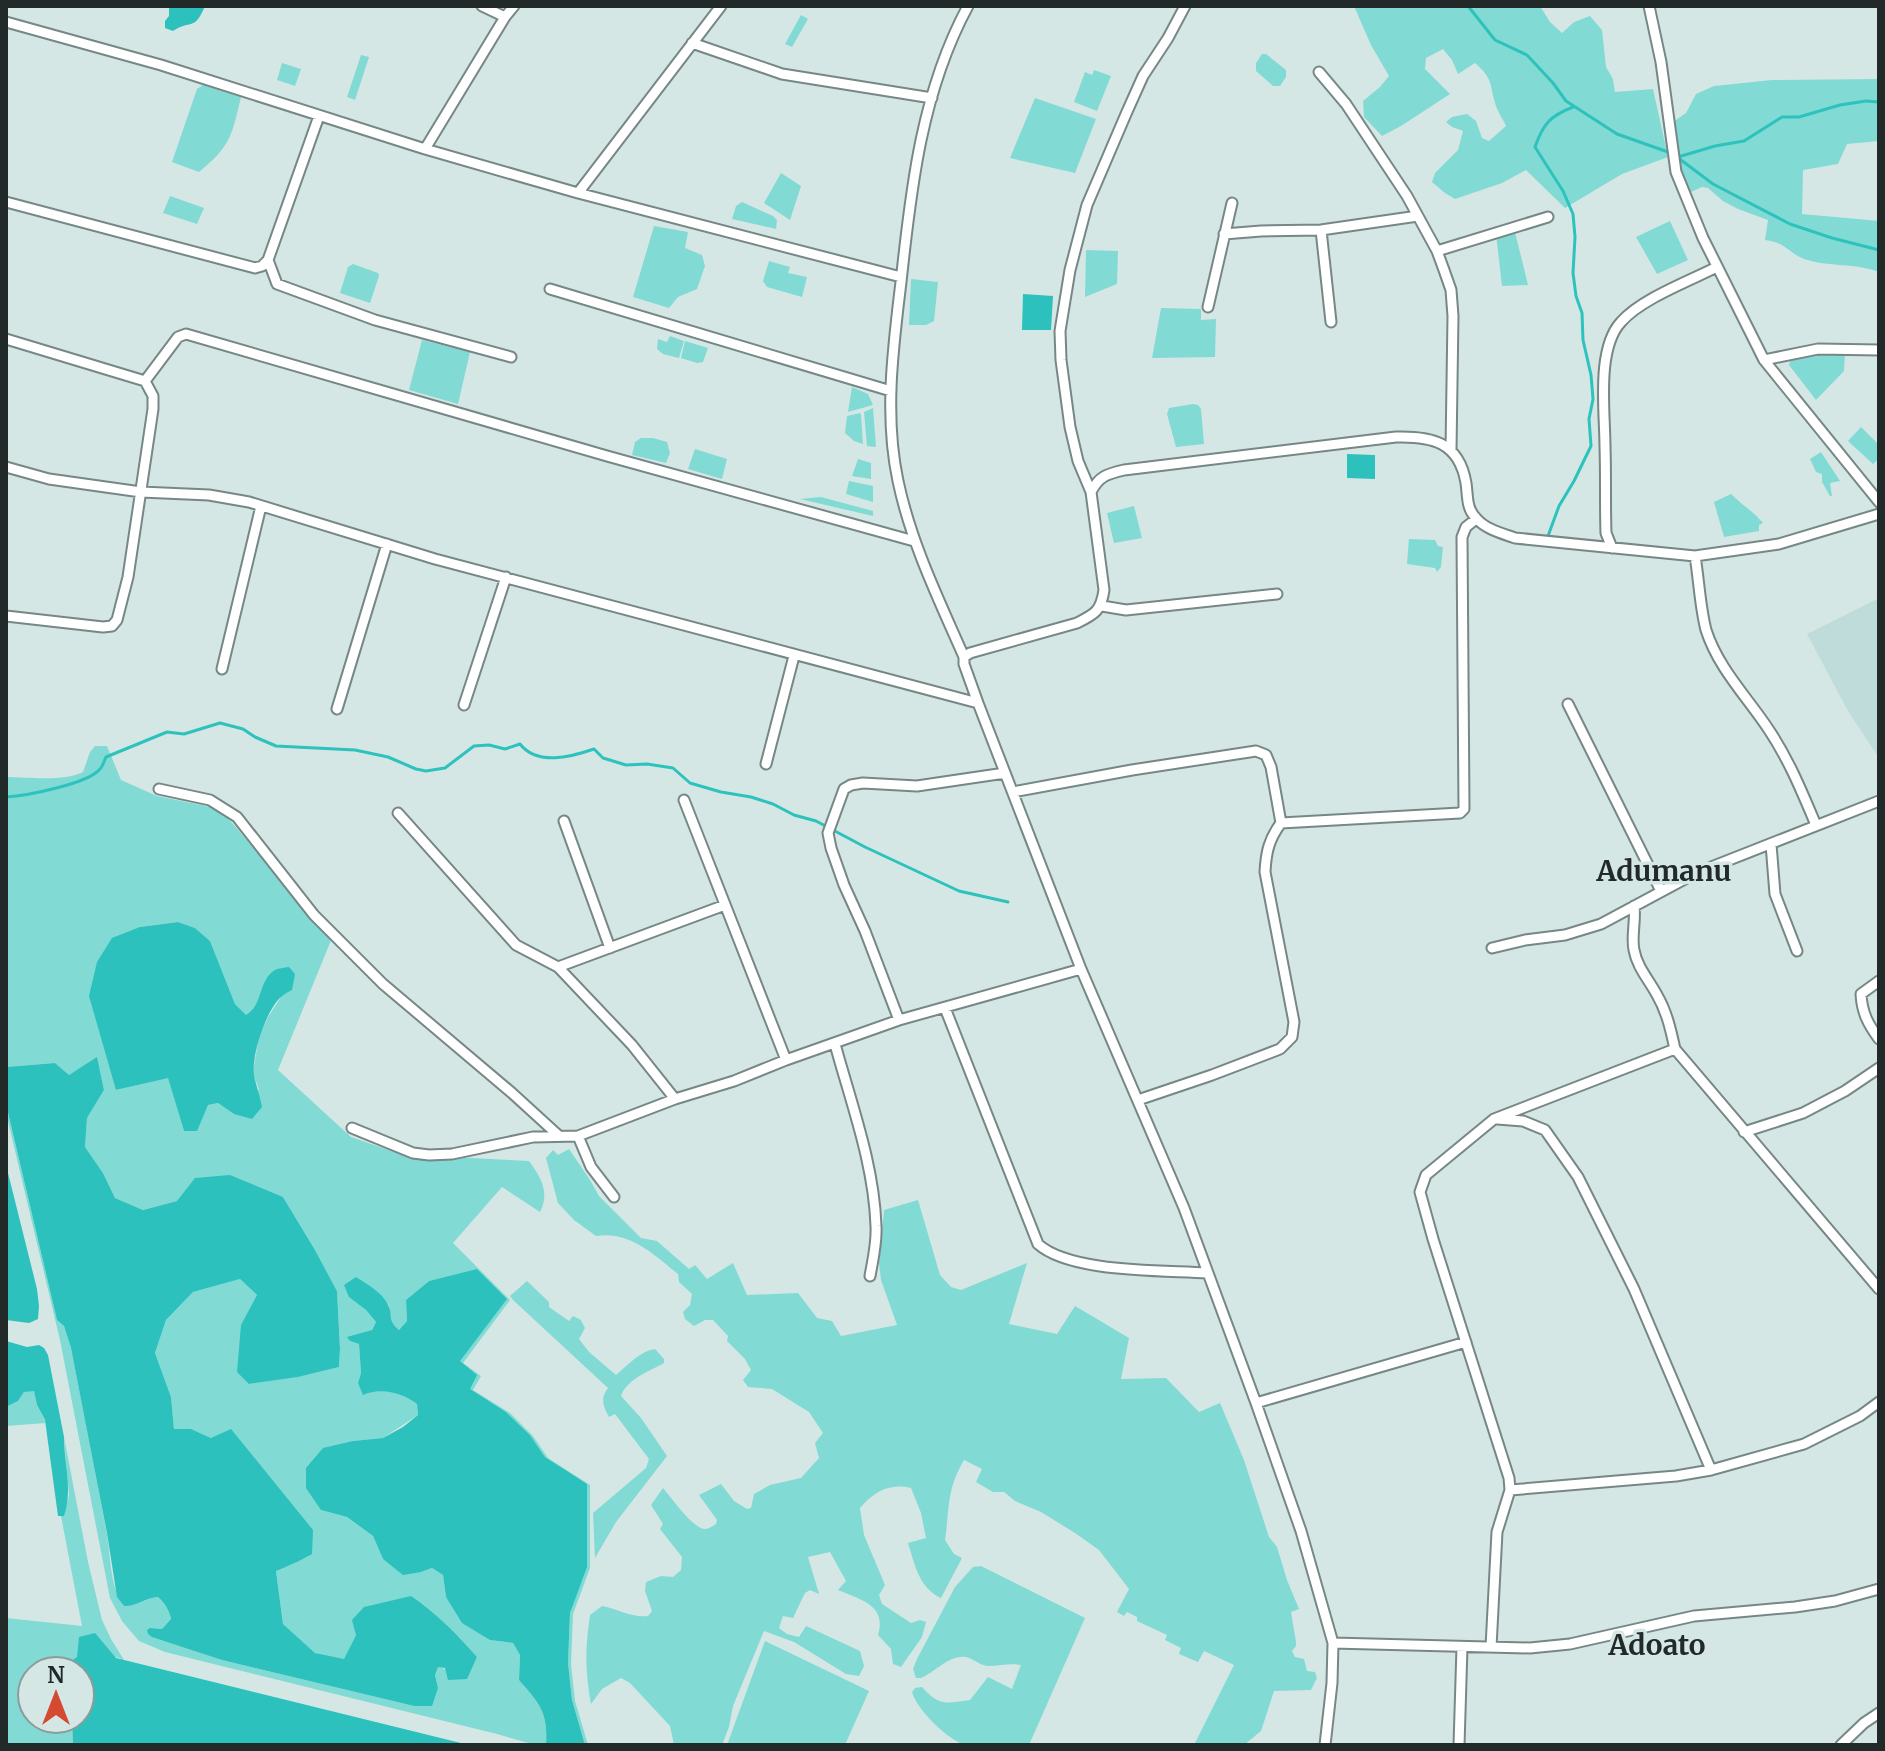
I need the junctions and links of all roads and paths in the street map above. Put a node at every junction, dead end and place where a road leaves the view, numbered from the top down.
1 (482, 6) edge
2 (514, 6) edge
3 (721, 6) edge
4 (968, 6) edge
5 (1185, 6) edge
6 (1649, 6) edge
7 (505, 17) junction
8 (6, 22) edge
9 (692, 43) junction
10 (1319, 72) dead end
11 (932, 98) junction
12 (319, 116) junction
13 (425, 149) junction
14 (578, 193) junction
15 (6, 202) edge
16 (1232, 203) dead end
17 (1418, 216) junction
18 (1548, 217) dead end
19 (1321, 230) junction
20 (1224, 234) junction
21 (1437, 251) junction
22 (268, 260) junction
23 (1717, 267) junction
24 (901, 277) junction
25 (550, 289) dead end
26 (1208, 307) dead end
27 (1331, 322) dead end
28 (6, 339) edge
29 (1879, 350) edge
30 (511, 357) dead end
31 (1764, 360) junction
32 (145, 381) junction
33 (891, 391) junction
34 (1451, 450) junction
35 (6, 467) edge
36 (141, 492) junction
37 (1091, 492) junction
38 (1879, 502) edge
39 (261, 506) junction
40 (1879, 514) edge
41 (1476, 519) junction
42 (914, 541) junction
43 (387, 544) junction
44 (1612, 548) junction
45 (1695, 556) junction
46 (506, 577) junction
47 (1277, 594) dead end
48 (1102, 606) junction
49 (6, 616) edge
50 (794, 656) junction
51 (964, 657) junction
52 (222, 669) dead end
53 (978, 703) junction
54 (1568, 704) dead end
55 (464, 705) dead end
56 (337, 709) dead end
57 (766, 764) dead end
58 (1005, 773) junction
59 (159, 789) dead end
60 (1013, 792) junction
61 (684, 800) dead end
62 (1879, 801) edge
63 (398, 813) dead end
64 (564, 821) dead end
65 (1281, 823) junction
66 (1816, 825) junction
67 (1771, 844) junction
68 (1661, 891) junction
69 (725, 905) junction
70 (1634, 906) junction
71 (610, 948) junction
72 (1492, 948) dead end
73 (1797, 951) dead end
74 (558, 967) junction
75 (1081, 969) junction
76 (1879, 981) edge
77 (945, 1008) junction
78 (899, 1020) junction
79 (1879, 1039) edge
80 (835, 1044) junction
81 (1675, 1049) junction
82 (786, 1060) junction
83 (1879, 1068) edge
84 (675, 1099) junction
85 (1138, 1100) junction
86 (1494, 1119) junction
87 (352, 1128) dead end
88 (1744, 1132) junction
89 (558, 1135) junction
90 (578, 1136) junction
91 (614, 1197) dead end
92 (1207, 1273) junction
93 (870, 1276) dead end
94 (1879, 1289) edge
95 (1466, 1342) junction
96 (1879, 1402) edge
97 (1256, 1403) junction
98 (1711, 1470) junction
99 (1510, 1490) junction
100 (1879, 1589) edge
101 (1333, 1643) junction
102 (1462, 1647) junction
103 (1491, 1647) junction
104 (1879, 1713) edge
105 (1325, 1745) edge
106 (1459, 1745) edge
107 (1841, 1745) edge

1 - 7 street
2 - 7 street
3 - 9 street
4 - 11 street
5 - 37 street
6 - 23 street
7 - 13 street
8 - 12 street
9 - 11 street
9 - 14 street
10 - 17 street
11 - 24 street
12 - 13 street
12 - 22 street
13 - 14 street
14 - 24 street
15 - 22 street
16 - 20 street
17 - 19 street
17 - 21 street
18 - 21 street
19 - 20 street
19 - 27 street
20 - 26 street
21 - 34 street
22 - 30 street
23 - 31 street
23 - 44 street
24 - 33 street
25 - 33 street
28 - 32 street
29 - 31 street
31 - 38 street
32 - 36 street
32 - 42 street
33 - 42 street
34 - 37 street
34 - 41 street
35 - 36 street
36 - 39 street
36 - 49 street
37 - 48 street
39 - 43 street
39 - 52 street
40 - 45 street
41 - 44 street
41 - 65 street
42 - 51 street
43 - 46 street
43 - 56 street
44 - 45 street
45 - 66 street
46 - 50 street
46 - 55 street
47 - 48 street
48 - 51 street
50 - 53 street
50 - 57 street
51 - 53 street
53 - 58 street
54 - 68 street
58 - 60 street
58 - 78 street
59 - 89 street
60 - 65 street
60 - 75 street
61 - 69 street
62 - 66 street
63 - 74 street
64 - 71 street
65 - 85 street
66 - 67 street
67 - 68 street
67 - 73 street
68 - 70 street
69 - 71 street
69 - 82 street
70 - 72 street
70 - 81 street
71 - 74 street
74 - 84 street
75 - 77 street
75 - 85 street
76 - 79 street
77 - 78 street
77 - 92 street
78 - 80 street
80 - 82 street
80 - 93 street
81 - 86 street
81 - 88 street
82 - 84 street
83 - 88 street
84 - 90 street
85 - 92 street
86 - 95 street
86 - 98 street
87 - 89 street
88 - 94 street
89 - 90 street
90 - 91 street
92 - 97 street
95 - 97 street
95 - 99 street
96 - 98 street
97 - 101 street
98 - 99 street
99 - 103 street
100 - 103 street
101 - 102 street
101 - 105 street
102 - 103 street
102 - 106 street
104 - 107 street

